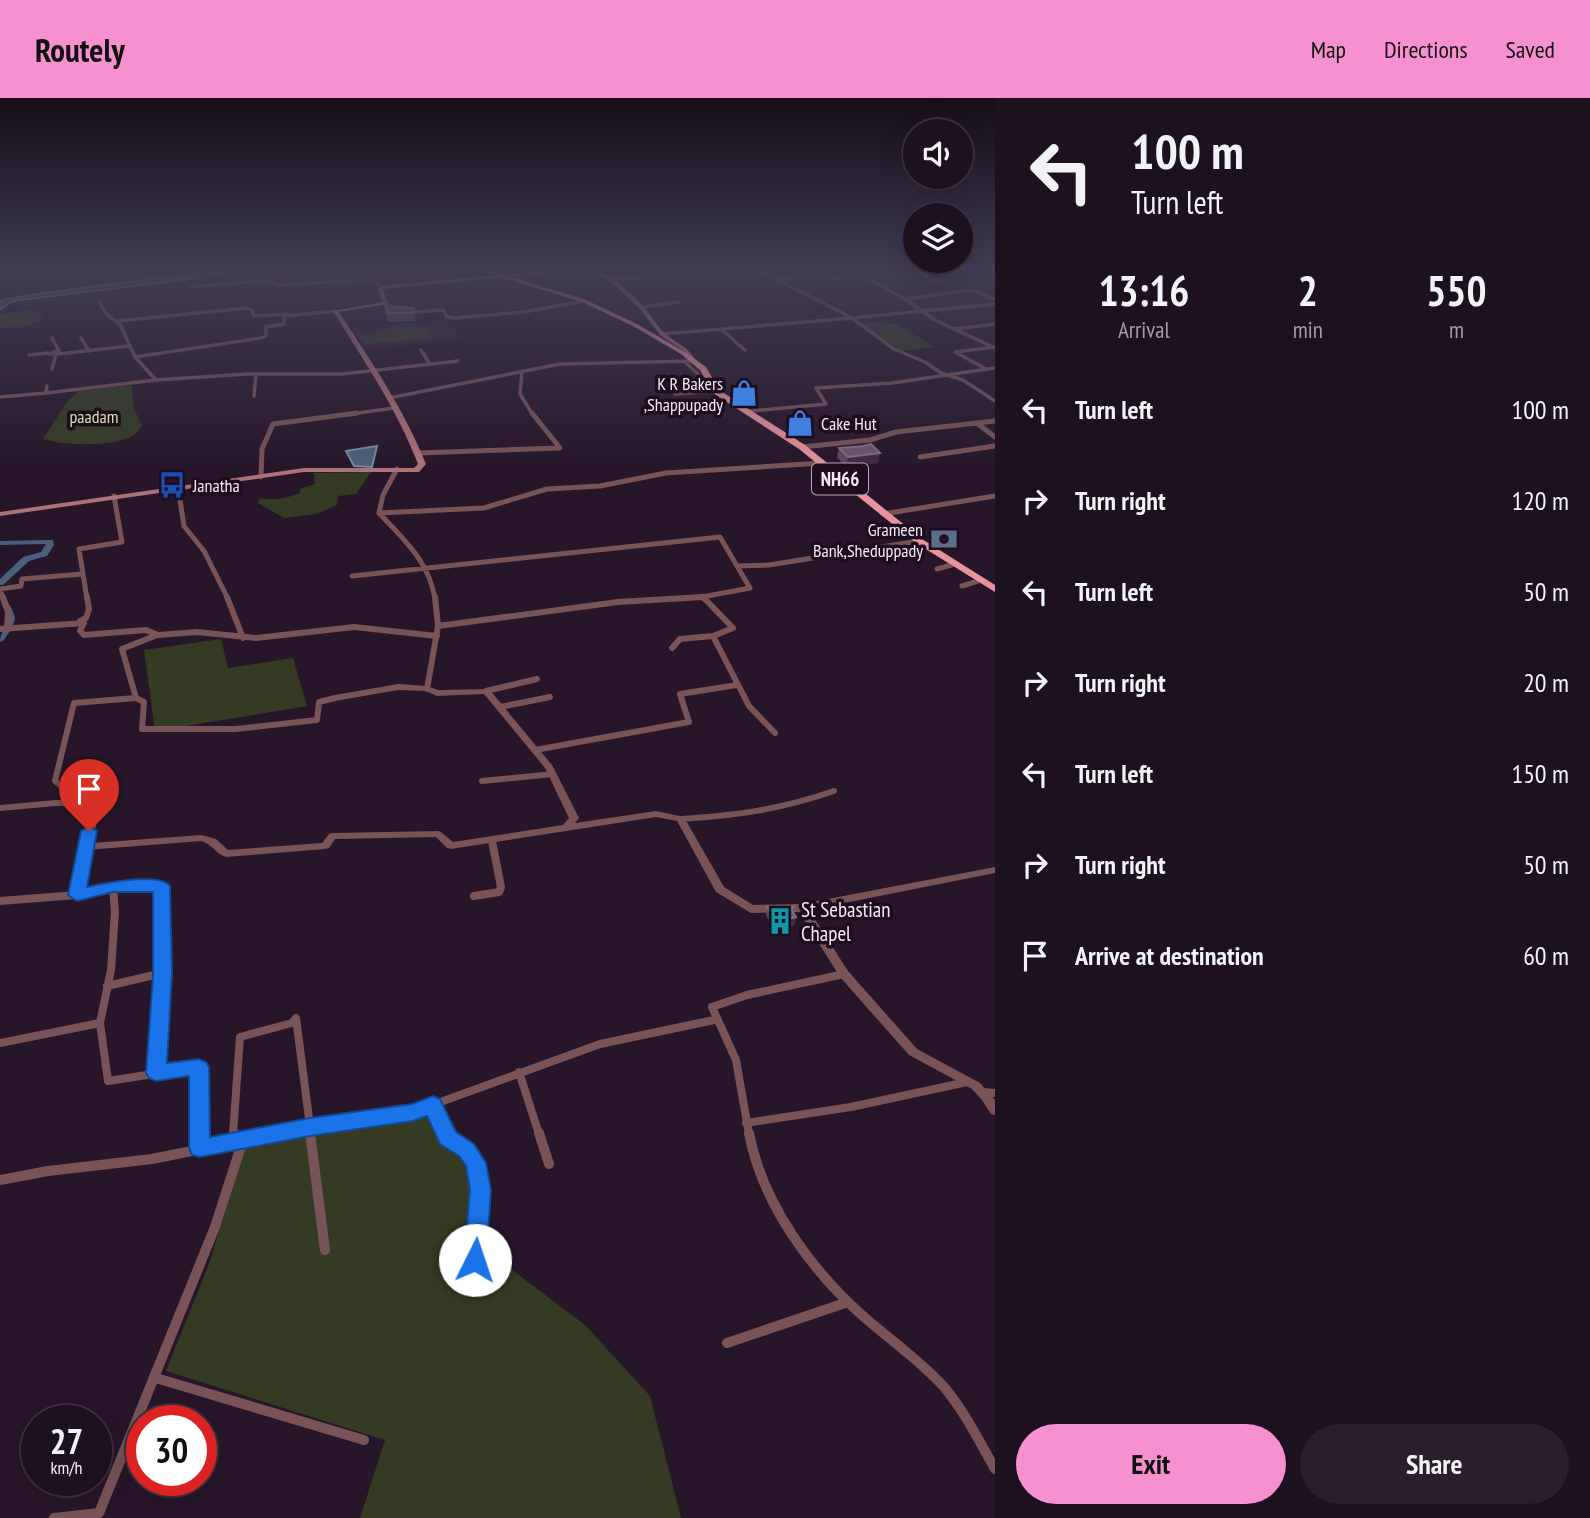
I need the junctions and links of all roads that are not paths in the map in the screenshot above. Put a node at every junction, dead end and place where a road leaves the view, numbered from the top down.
1 (125, 336) edge
2 (266, 336) edge
3 (352, 336) edge
4 (651, 336) edge
5 (665, 336) edge
6 (729, 336) edge
7 (875, 336) edge
8 (972, 336) edge
9 (52, 338) dead end
10 (81, 338) dead end
11 (130, 346) junction
12 (995, 347) edge
13 (421, 350) dead end
14 (745, 350) dead end
15 (89, 351) junction
16 (58, 353) junction
17 (29, 355) dead end
18 (135, 357) junction
19 (458, 361) dead end
20 (689, 362) junction
21 (430, 364) junction
22 (995, 368) edge
23 (52, 369) dead end
24 (986, 369) junction
25 (374, 370) junction
26 (522, 371) junction
27 (256, 374) junction
28 (946, 375) junction
29 (156, 380) junction
30 (47, 386) dead end
31 (716, 391) junction
32 (46, 393) junction
33 (675, 394) dead end
34 (254, 396) dead end
35 (0, 397) edge
36 (389, 398) junction
37 (995, 401) edge
38 (394, 408) junction
39 (751, 411) junction
40 (995, 421) edge
41 (977, 423) junction
42 (995, 436) edge
43 (995, 446) edge
44 (802, 447) junction
45 (419, 453) junction
46 (919, 457) dead end
47 (822, 463) junction
48 (397, 469) junction
49 (261, 477) junction
50 (178, 487) junction
51 (114, 496) junction
52 (995, 496) edge
53 (379, 513) junction
54 (0, 514) edge
55 (883, 514) junction
56 (919, 541) junction
57 (955, 564) junction
58 (737, 566) junction
59 (429, 568) junction
60 (937, 569) dead end
61 (81, 573) junction
62 (352, 576) dead end
63 (981, 580) junction
64 (962, 586) dead end
65 (995, 589) edge
66 (702, 597) junction
67 (76, 623) junction
68 (438, 626) junction
69 (4, 629) edge
70 (120, 632) junction
71 (158, 635) junction
72 (437, 636) junction
73 (713, 636) junction
74 (243, 638) junction
75 (672, 648) dead end
76 (122, 649) junction
77 (537, 679) dead end
78 (737, 685) junction
79 (427, 689) junction
80 (486, 691) junction
81 (550, 697) dead end
82 (136, 698) junction
83 (335, 698) joint
84 (499, 707) junction
85 (775, 733) dead end
86 (535, 750) junction
87 (553, 774) junction
88 (482, 781) dead end
89 (834, 791) dead end
90 (71, 804) junction
91 (0, 808) edge
92 (681, 819) junction
93 (566, 828) junction
94 (492, 841) junction
95 (86, 847) junction
96 (995, 870) edge
97 (113, 887) junction
98 (77, 895) junction
99 (474, 896) dead end
100 (0, 901) edge
101 (802, 908) junction
102 (161, 974) junction
103 (844, 974) junction
104 (107, 986) junction
105 (714, 1020) junction
106 (100, 1023) junction
107 (0, 1043) edge
108 (519, 1072) junction
109 (156, 1073) junction
110 (967, 1082) junction
111 (982, 1092) junction
112 (995, 1093) edge
113 (433, 1105) junction
114 (995, 1110) edge
115 (746, 1123) junction
116 (310, 1127) junction
117 (238, 1141) junction
118 (200, 1148) junction
119 (549, 1164) dead end
120 (0, 1180) edge
121 (325, 1250) dead end
122 (474, 1284) dead end
123 (848, 1302) junction
124 (727, 1343) dead end
125 (156, 1378) junction
126 (364, 1440) dead end
127 (995, 1469) edge
128 (99, 1515) edge
129 (54, 1518) edge

1 - 11 street
2 - 18 street
3 - 25 main road
4 - 20 highway, NH66
5 - 20 main road
6 - 14 street
7 - 28 street
8 - 12 street
9 - 16 street
10 - 15 street
11 - 15 street
11 - 18 street
12 - 24 street
13 - 21 street
15 - 16 street
16 - 17 street
16 - 23 street
18 - 29 street
19 - 21 street
20 - 26 street
20 - 31 highway, NH66
21 - 25 street
22 - 24 street
24 - 28 street
25 - 27 street
25 - 36 main road
26 - 36 street
26 - 45 street
27 - 29 street
27 - 34 street
28 - 37 street
28 - 39 street
29 - 32 street
30 - 32 street
31 - 33 street
31 - 39 highway, NH66
32 - 35 street
36 - 38 main road
38 - 45 main road
38 - 49 street
39 - 44 highway, NH66
40 - 41 street
41 - 42 street
41 - 44 street
43 - 46 street
44 - 47 highway, NH66
45 - 48 main road
47 - 53 street
47 - 55 highway, NH66
48 - 49 main road
48 - 53 street
49 - 50 main road
50 - 51 main road
50 - 74 street
51 - 54 main road
51 - 61 street
52 - 55 street
53 - 59 street
55 - 56 highway, NH66
56 - 57 highway, NH66
56 - 58 street
57 - 60 street
57 - 63 highway, NH66
58 - 59 street
58 - 66 street
59 - 62 street
59 - 68 street
61 - 67 street
61 - 69 street
63 - 64 street
63 - 65 highway, NH66
66 - 68 street
66 - 73 street
67 - 69 street
67 - 70 street
68 - 72 street
70 - 71 street
70 - 76 street
71 - 74 street
71 - 76 street
72 - 74 street
72 - 79 street
73 - 75 street
73 - 78 street
76 - 82 street
77 - 80 street
78 - 85 street
78 - 86 street
79 - 80 street
79 - 83 street
80 - 84 street
81 - 84 street
82 - 83 street
82 - 90 street
84 - 86 street
86 - 87 street
87 - 88 street
87 - 93 street
89 - 92 street
90 - 91 street
90 - 95 street
92 - 93 street
92 - 101 street
93 - 94 street
94 - 95 street
94 - 99 street
95 - 98 street
96 - 101 street
97 - 98 street
97 - 102 street
97 - 104 street
98 - 100 street
101 - 103 street
102 - 104 street
102 - 109 street
103 - 105 street
103 - 110 street
104 - 106 street
105 - 108 street
105 - 115 street
106 - 107 street
106 - 109 street
108 - 113 street
108 - 119 street
109 - 118 street
110 - 111 street
110 - 115 street
111 - 112 street
111 - 114 street
113 - 116 street
113 - 122 street
115 - 123 street
116 - 117 street
116 - 117 street
116 - 121 street
117 - 118 street
117 - 125 street
118 - 120 street
123 - 124 street
123 - 127 street
125 - 126 street
125 - 128 street
128 - 129 street

